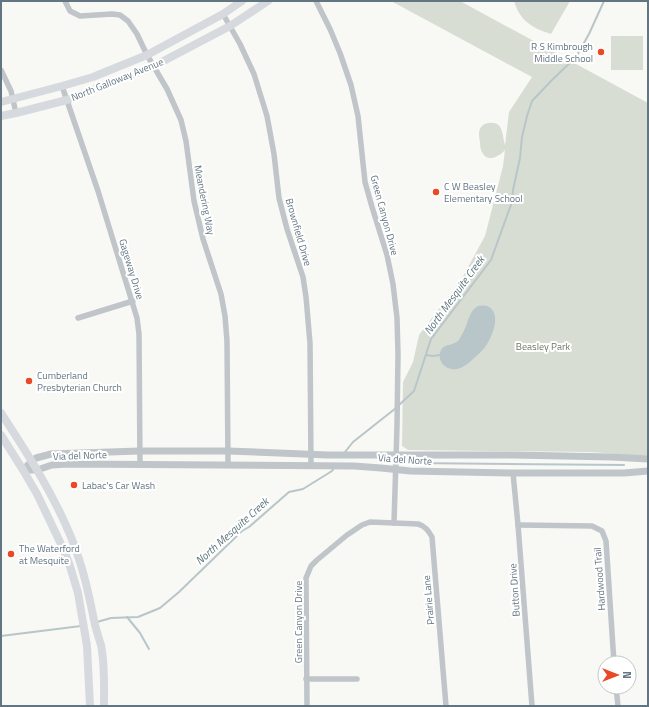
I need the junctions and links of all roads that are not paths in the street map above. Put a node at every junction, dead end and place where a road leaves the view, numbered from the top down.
1 (65, 1) edge
2 (242, 1) edge
3 (268, 1) edge
4 (316, 1) edge
5 (223, 14) junction
6 (230, 26) junction
7 (147, 55) junction
8 (154, 66) junction
9 (1, 70) edge
10 (62, 86) junction
11 (13, 100) junction
12 (67, 100) junction
13 (1, 102) edge
14 (16, 113) junction
15 (1, 116) edge
16 (132, 301) junction
17 (78, 318) dead end
18 (1, 413) edge
19 (1, 436) edge
20 (140, 451) junction
21 (228, 451) junction
22 (311, 455) junction
23 (396, 456) junction
24 (648, 460) edge
25 (32, 461) junction
26 (140, 465) junction
27 (228, 465) junction
28 (311, 466) junction
29 (23, 470) junction
30 (37, 470) junction
31 (395, 470) junction
32 (648, 472) edge
33 (513, 473) junction
34 (394, 523) junction
35 (518, 526) junction
36 (78, 557) junction
37 (69, 563) junction
38 (613, 655) edge
39 (306, 679) junction
40 (357, 679) dead end
41 (617, 695) edge
42 (90, 706) edge
43 (104, 706) edge
44 (307, 706) edge
45 (446, 706) edge
46 (532, 706) edge
47 (618, 706) edge

1 - 7 street, Meandering Way
2 - 5 main road, North Galloway Avenue
3 - 6 main road, North Galloway Avenue
4 - 23 street, Green Canyon Drive
5 - 6 street, Brownfield Drive
5 - 7 main road, North Galloway Avenue
6 - 8 main road, North Galloway Avenue
6 - 22 street, Brownfield Drive
7 - 8 street, Meandering Way
7 - 10 main road, North Galloway Avenue
8 - 12 main road, North Galloway Avenue
8 - 21 street, Meandering Way
9 - 11 street
10 - 11 main road, North Galloway Avenue
10 - 12 street, Gageway Drive
11 - 13 main road, North Galloway Avenue
11 - 14 street
12 - 14 main road, North Galloway Avenue
12 - 16 street, Gageway Drive
14 - 15 main road, North Galloway Avenue
16 - 17 street
16 - 20 street, Gageway Drive
18 - 25 main road
19 - 29 main road
20 - 21 street, Via del Norte
20 - 25 street, Via del Norte
20 - 26 street, Gageway Drive
21 - 22 street, Via del Norte
21 - 27 street, Meandering Way
22 - 23 street, Via del Norte
22 - 28 street, Brownfield Drive
23 - 24 street, Via del Norte
23 - 31 street
25 - 29 street, Via del Norte
25 - 30 main road
26 - 27 street, Via del Norte
26 - 30 street, Via del Norte
27 - 28 street, Via del Norte
28 - 31 street, Via del Norte
29 - 30 street, Via del Norte
29 - 37 main road
30 - 36 main road
31 - 33 street, Via del Norte
31 - 34 street
32 - 33 street, Via del Norte
33 - 35 street, Button Drive
34 - 39 street, Green Canyon Drive
34 - 45 street, Prairie Lane
35 - 38 street, Hardwood Trail
35 - 46 street, Button Drive
36 - 37 main road
36 - 43 main road
37 - 42 main road
39 - 40 street
39 - 44 street, Green Canyon Drive
41 - 47 street

